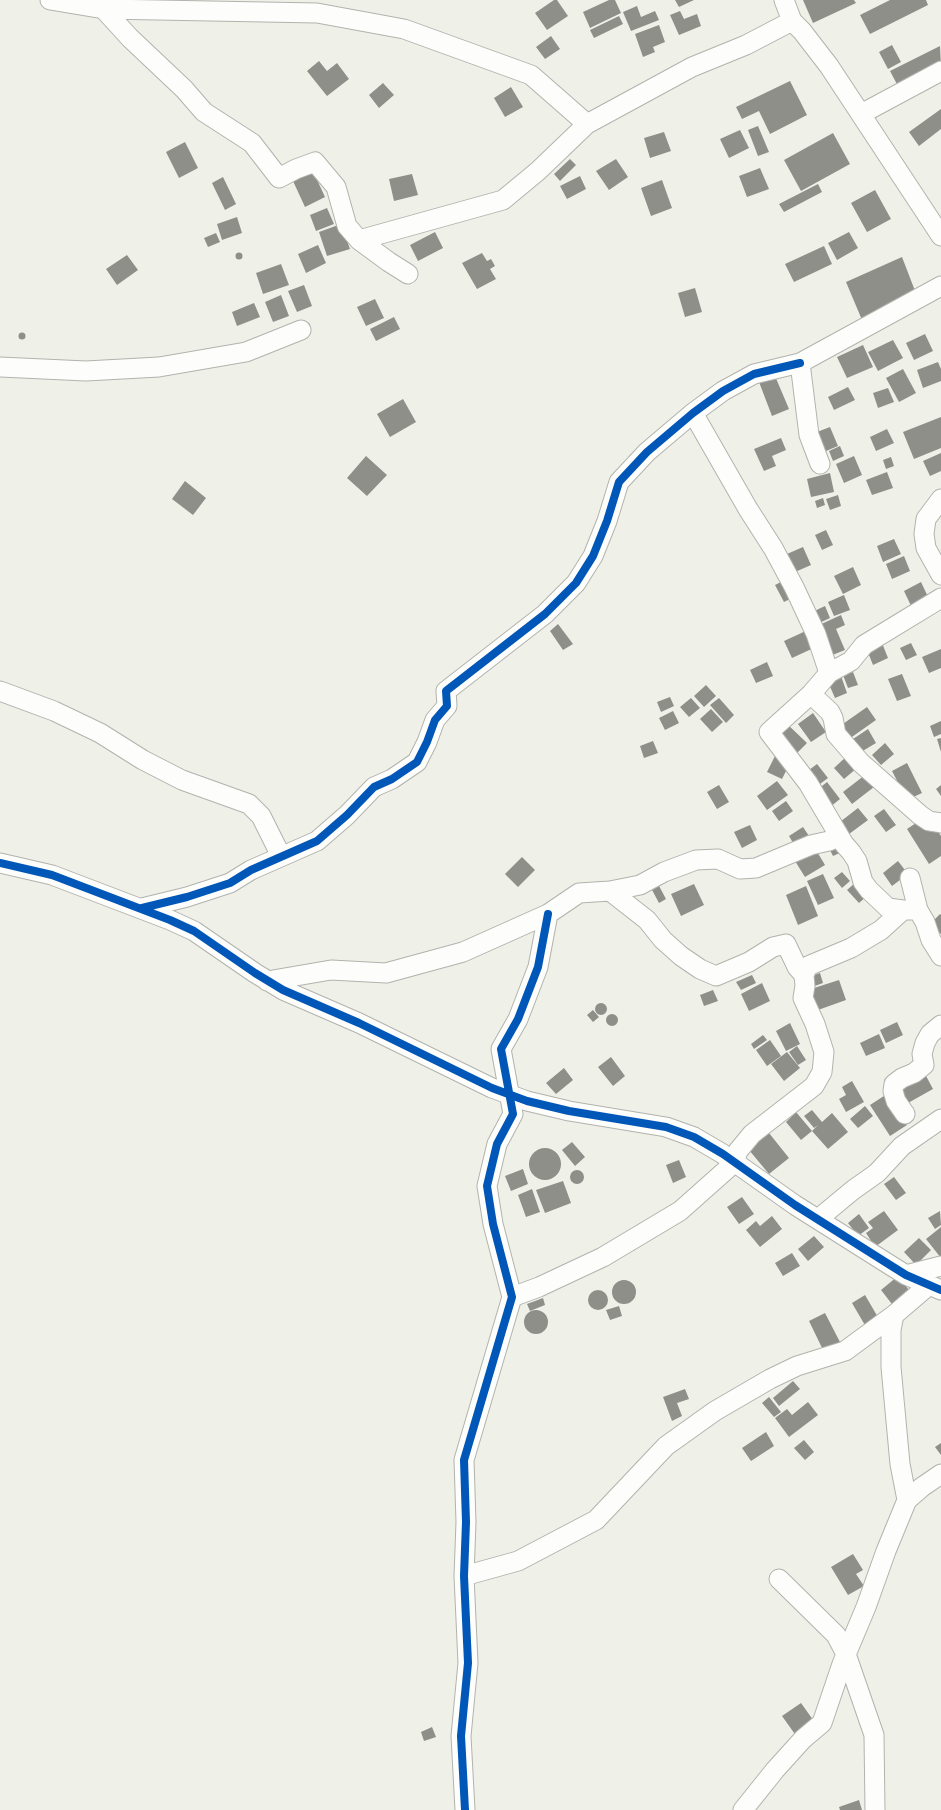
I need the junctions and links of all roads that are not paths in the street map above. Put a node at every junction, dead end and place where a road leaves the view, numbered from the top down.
1 (50, 0) edge
2 (784, 0) edge
3 (99, 5) edge
4 (792, 22) junction
5 (941, 71) edge
6 (861, 114) junction
7 (588, 124) junction
8 (941, 236) edge
9 (359, 240) junction
10 (408, 274) dead end
11 (941, 286) edge
12 (301, 330) dead end
13 (800, 363) junction
14 (0, 367) edge
15 (693, 413) junction
16 (820, 464) dead end
17 (941, 500) edge
18 (941, 575) edge
19 (941, 598) edge
20 (830, 673) junction
21 (0, 691) edge
22 (811, 694) junction
23 (941, 823) edge
24 (839, 836) junction
25 (281, 856) junction
26 (0, 863) edge
27 (910, 878) dead end
28 (610, 891) junction
29 (142, 908) junction
30 (911, 910) junction
31 (548, 914) junction
32 (941, 956) edge
33 (804, 975) junction
34 (267, 981) junction
35 (941, 1025) edge
36 (510, 1095) junction
37 (905, 1114) dead end
38 (941, 1119) edge
39 (734, 1163) junction
40 (818, 1219) junction
41 (941, 1266) edge
42 (906, 1275) junction
43 (935, 1287) edge
44 (512, 1297) junction
45 (894, 1315) junction
46 (941, 1474) edge
47 (907, 1500) junction
48 (464, 1576) junction
49 (779, 1579) dead end
50 (846, 1654) junction
51 (465, 1810) edge
52 (742, 1810) edge
53 (875, 1810) edge

1 - 3 street
2 - 4 street
3 - 7 street
3 - 9 street
4 - 6 street
4 - 7 street
5 - 6 street
6 - 8 street
7 - 9 street
9 - 10 street
11 - 13 street
12 - 14 street
13 - 15 street
13 - 16 street
15 - 20 street
15 - 25 street
17 - 18 street
19 - 20 street
20 - 22 street
21 - 25 street
22 - 23 street
22 - 24 street
24 - 28 street
24 - 30 street
25 - 29 street
26 - 29 street
27 - 30 street
28 - 31 street
28 - 33 street
29 - 34 street
30 - 32 street
30 - 33 street
31 - 34 street
31 - 36 street
33 - 39 street
34 - 36 street
35 - 37 street
36 - 39 street
36 - 44 street
38 - 40 street
39 - 40 street
39 - 44 street
40 - 42 street
41 - 42 street
42 - 43 street
43 - 45 street
44 - 48 street
45 - 47 street
45 - 48 street
46 - 47 street
47 - 50 street
48 - 51 street
49 - 50 street
50 - 52 street
50 - 53 street

